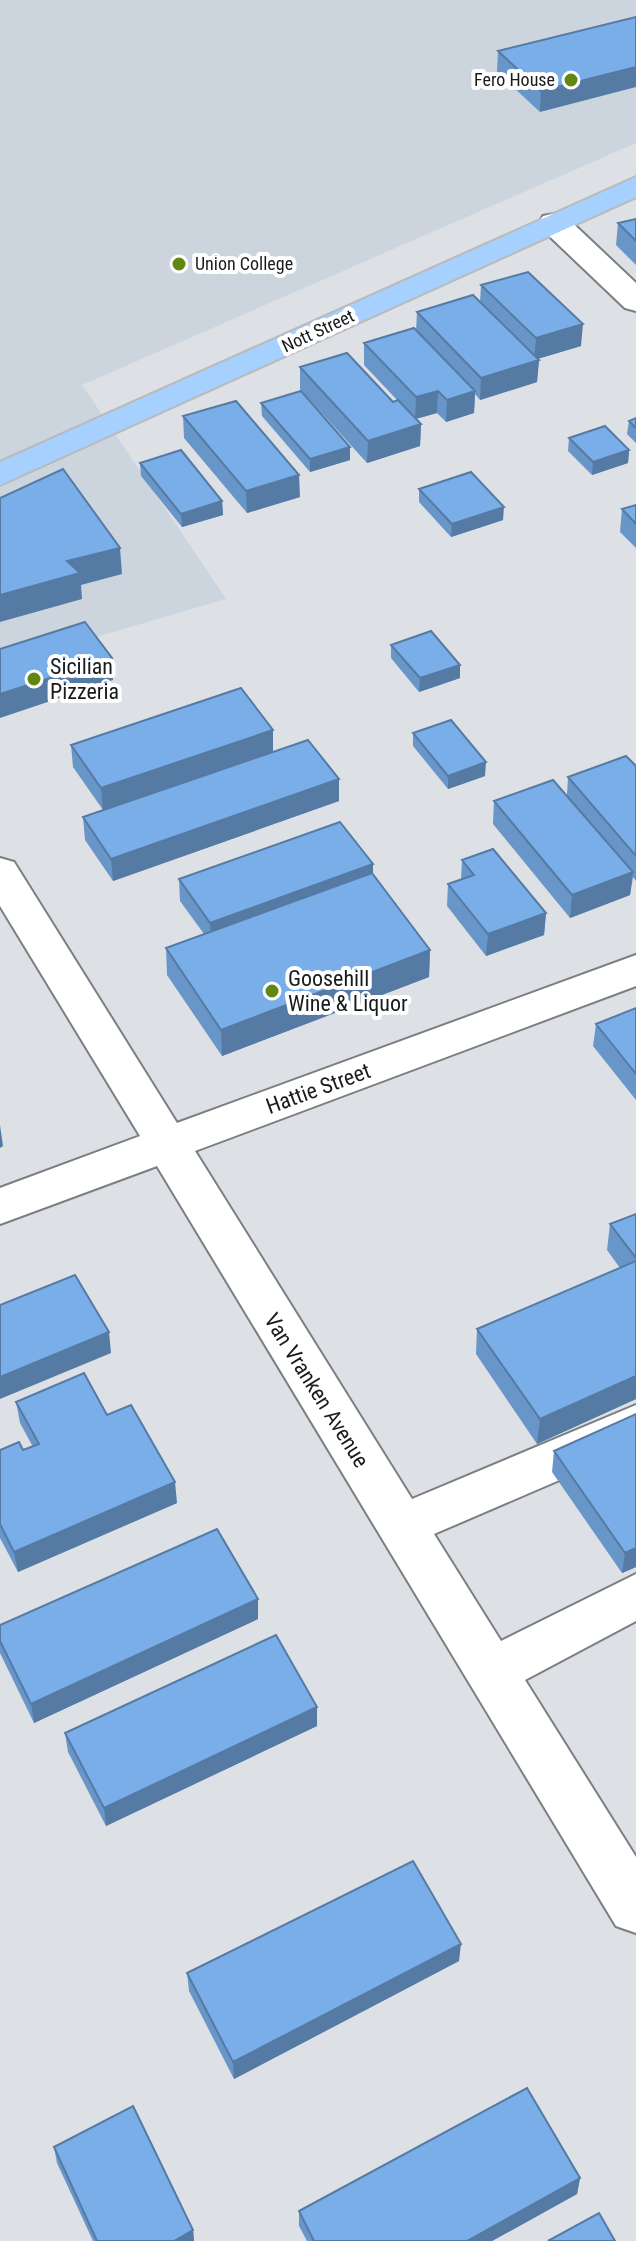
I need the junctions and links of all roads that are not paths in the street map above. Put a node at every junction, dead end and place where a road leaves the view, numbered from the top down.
1 (636, 186) edge
2 (554, 223) junction
3 (636, 301) edge
4 (0, 475) edge
5 (0, 872) edge
6 (636, 970) edge
7 (166, 1145) junction
8 (0, 1206) edge
9 (636, 1425) edge
10 (401, 1526) junction
11 (636, 1596) edge
12 (491, 1672) junction
13 (636, 1907) edge

1 - 2 main road, Nott Street
2 - 3 street
2 - 4 main road, Nott Street
5 - 7 street, Van Vranken Avenue
6 - 7 street, Hattie Street
7 - 8 street, Hattie Street
7 - 10 street, Van Vranken Avenue
9 - 10 street
10 - 12 street, Van Vranken Avenue
11 - 12 street
12 - 13 street, Van Vranken Avenue

